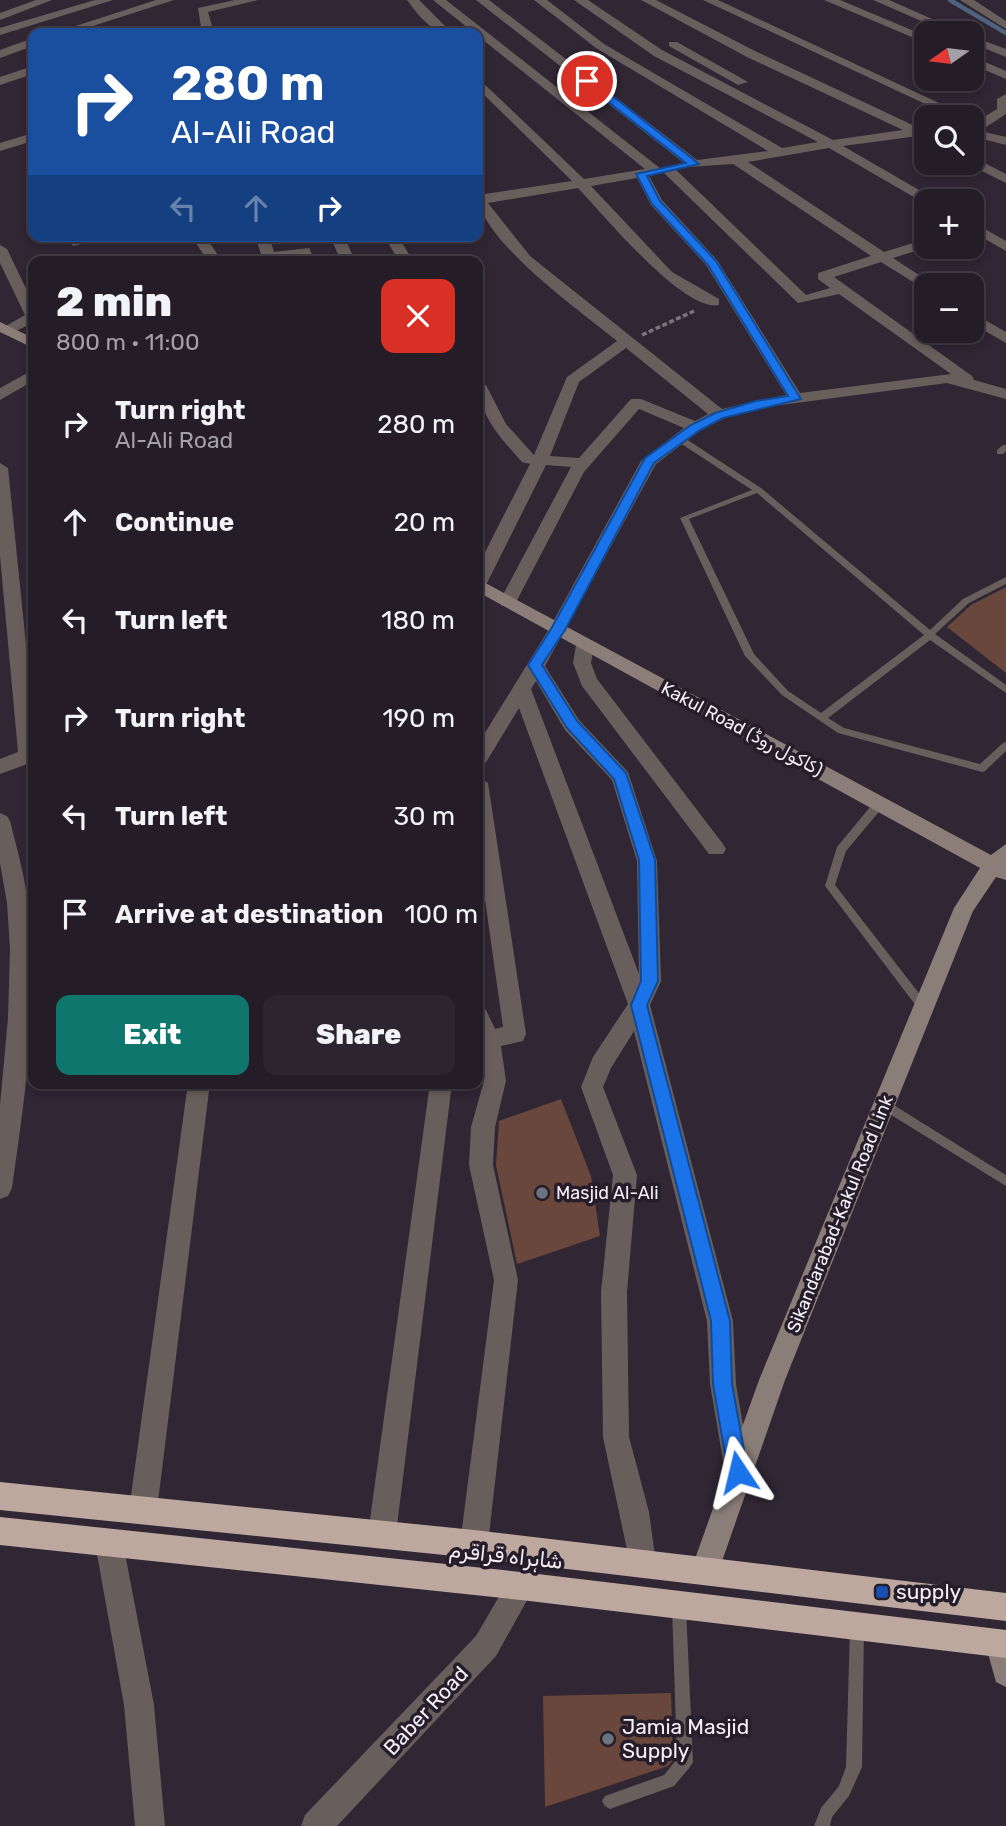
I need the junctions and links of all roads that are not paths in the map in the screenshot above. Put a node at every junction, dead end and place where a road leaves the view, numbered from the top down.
1 (46, 0) edge
2 (107, 0) edge
3 (168, 0) edge
4 (252, 0) edge
5 (413, 0) edge
6 (439, 0) edge
7 (482, 0) edge
8 (540, 0) edge
9 (580, 0) edge
10 (647, 0) edge
11 (709, 0) edge
12 (830, 0) edge
13 (879, 0) edge
14 (965, 0) edge
15 (0, 17) edge
16 (929, 21) edge
17 (1006, 26) edge
18 (76, 28) edge
19 (207, 28) edge
20 (441, 28) edge
21 (476, 28) edge
22 (0, 32) edge
23 (483, 34) edge
24 (914, 35) edge
25 (28, 44) edge
26 (673, 44) dead end
27 (984, 44) edge
28 (1006, 53) edge
29 (0, 54) edge
30 (984, 66) edge
31 (28, 72) edge
32 (1006, 75) edge
33 (0, 81) edge
34 (483, 87) edge
35 (1006, 98) edge
36 (937, 105) edge
37 (984, 124) edge
38 (914, 129) edge
39 (984, 130) edge
40 (984, 132) edge
41 (1006, 133) edge
42 (914, 134) edge
43 (28, 139) edge
44 (853, 140) junction
45 (1006, 141) edge
46 (830, 143) junction
47 (0, 147) edge
48 (778, 151) junction
49 (736, 160) junction
50 (694, 164) junction
51 (984, 167) edge
52 (662, 170) junction
53 (641, 174) junction
54 (1006, 179) edge
55 (582, 184) junction
56 (914, 191) edge
57 (483, 199) edge
58 (483, 206) edge
59 (984, 234) edge
60 (914, 247) edge
61 (1006, 247) edge
62 (0, 249) edge
63 (282, 256) edge
64 (306, 256) edge
65 (883, 258) junction
66 (914, 278) edge
67 (841, 289) junction
68 (714, 302) road end
69 (28, 307) edge
70 (28, 319) edge
71 (984, 325) edge
72 (4, 328) edge
73 (1006, 339) edge
74 (28, 341) edge
75 (625, 342) junction
76 (28, 379) edge
77 (973, 383) junction
78 (1006, 394) edge
79 (483, 395) edge
80 (0, 396) edge
81 (796, 399) junction
82 (719, 415) junction
83 (695, 427) junction
84 (680, 439) junction
85 (540, 460) junction
86 (583, 463) junction
87 (0, 468) edge
88 (758, 490) junction
89 (483, 574) edge
90 (1006, 580) edge
91 (483, 587) edge
92 (508, 602) junction
93 (558, 630) junction
94 (930, 635) junction
95 (585, 645) junction
96 (535, 665) junction
97 (521, 687) junction
98 (1006, 690) edge
99 (821, 718) junction
100 (28, 727) edge
101 (1006, 745) edge
102 (483, 751) edge
103 (28, 756) edge
104 (0, 767) edge
105 (879, 804) junction
106 (483, 817) edge
107 (0, 821) edge
108 (716, 849) dead end
109 (1002, 863) edge
110 (639, 1005) junction
111 (924, 1008) junction
112 (483, 1041) edge
113 (198, 1089) edge
114 (440, 1089) edge
115 (884, 1104) junction
116 (1006, 1181) edge
117 (0, 1188) edge
118 (738, 1472) junction
119 (0, 1496) edge
120 (143, 1510) junction
121 (0, 1531) edge
122 (382, 1534) junction
123 (109, 1543) junction
124 (474, 1544) junction
125 (642, 1563) junction
126 (705, 1570) junction
127 (521, 1586) junction
128 (679, 1604) junction
129 (1006, 1607) edge
130 (857, 1625) junction
131 (1002, 1644) edge
132 (1006, 1672) edge
133 (610, 1801) dead end
134 (340, 1812) edge
135 (150, 1826) edge
136 (316, 1826) edge
137 (822, 1826) edge

1 - 15 street
2 - 22 street
3 - 18 street
4 - 19 street
5 - 20 street
6 - 21 street
7 - 50 street
8 - 48 street
9 - 46 street
10 - 38 street
11 - 36 street
12 - 24 street
13 - 16 street
14 - 17 street
23 - 52 street
25 - 29 street
26 - 44 street
27 - 28 street
30 - 32 street
31 - 33 street
34 - 55 street
35 - 37 street
39 - 41 street
40 - 45 street
42 - 44 street
43 - 47 street
44 - 46 street
46 - 48 street
46 - 56 street
48 - 49 street
49 - 50 street
49 - 65 street
50 - 52 street
51 - 54 street
52 - 53 street
52 - 67 street
53 - 55 street
53 - 81 street
55 - 57 street
55 - 68 street
58 - 75 street
59 - 61 street
60 - 65 street
62 - 69 street
63 - 64 street
65 - 66 street
65 - 67 street
67 - 77 street
70 - 72 street
71 - 73 street
72 - 74 main road
75 - 82 street
75 - 85 street
76 - 80 street
77 - 78 street
77 - 81 street
79 - 85 street
81 - 82 street
82 - 83 street
83 - 84 street
83 - 86 street
84 - 88 lane
84 - 93 street
85 - 86 street
85 - 89 street
86 - 92 street
87 - 100 street
88 - 94 lane
88 - 99 lane
90 - 94 lane
91 - 92 main road, Kakul Road (کاکول روڈ)
92 - 93 main road, Kakul Road (کاکول روڈ)
93 - 95 main road, Kakul Road (کاکول روڈ)
93 - 96 street
94 - 98 lane
94 - 99 lane
95 - 105 main road, Kakul Road (کاکول روڈ)
95 - 108 street
96 - 97 street
96 - 110 street
97 - 102 street
97 - 110 street
99 - 101 lane
103 - 104 street
105 - 109 main road, Kakul Road (کاکول روڈ)
105 - 111 lane
106 - 112 street
107 - 117 street
109 - 111 main road, Sikandarabad-Kakul Road Link
110 - 118 street
110 - 125 street
111 - 115 main road, Sikandarabad-Kakul Road Link
112 - 124 street
113 - 120 street
114 - 122 street
115 - 116 lane
115 - 118 main road, Sikandarabad-Kakul Road Link
118 - 126 main road, Sikandarabad-Kakul Road Link
119 - 120 highway, شاہراہ قراقرم
120 - 122 highway, شاہراہ قراقرم
121 - 123 highway, شاہراہ قراقرم
122 - 124 highway, شاہراہ قراقرم
123 - 127 highway, شاہراہ قراقرم
123 - 135 street
124 - 125 highway, شاہراہ قراقرم
125 - 126 highway, شاہراہ قراقرم
126 - 129 highway, شاہراہ قراقرم
127 - 128 highway, شاہراہ قراقرم
127 - 134 street, Baber Road
128 - 130 highway, شاہراہ قراقرم
128 - 133 lane
130 - 131 highway, شاہراہ قراقرم
130 - 137 lane
131 - 132 main road
134 - 136 street, Baber Road

